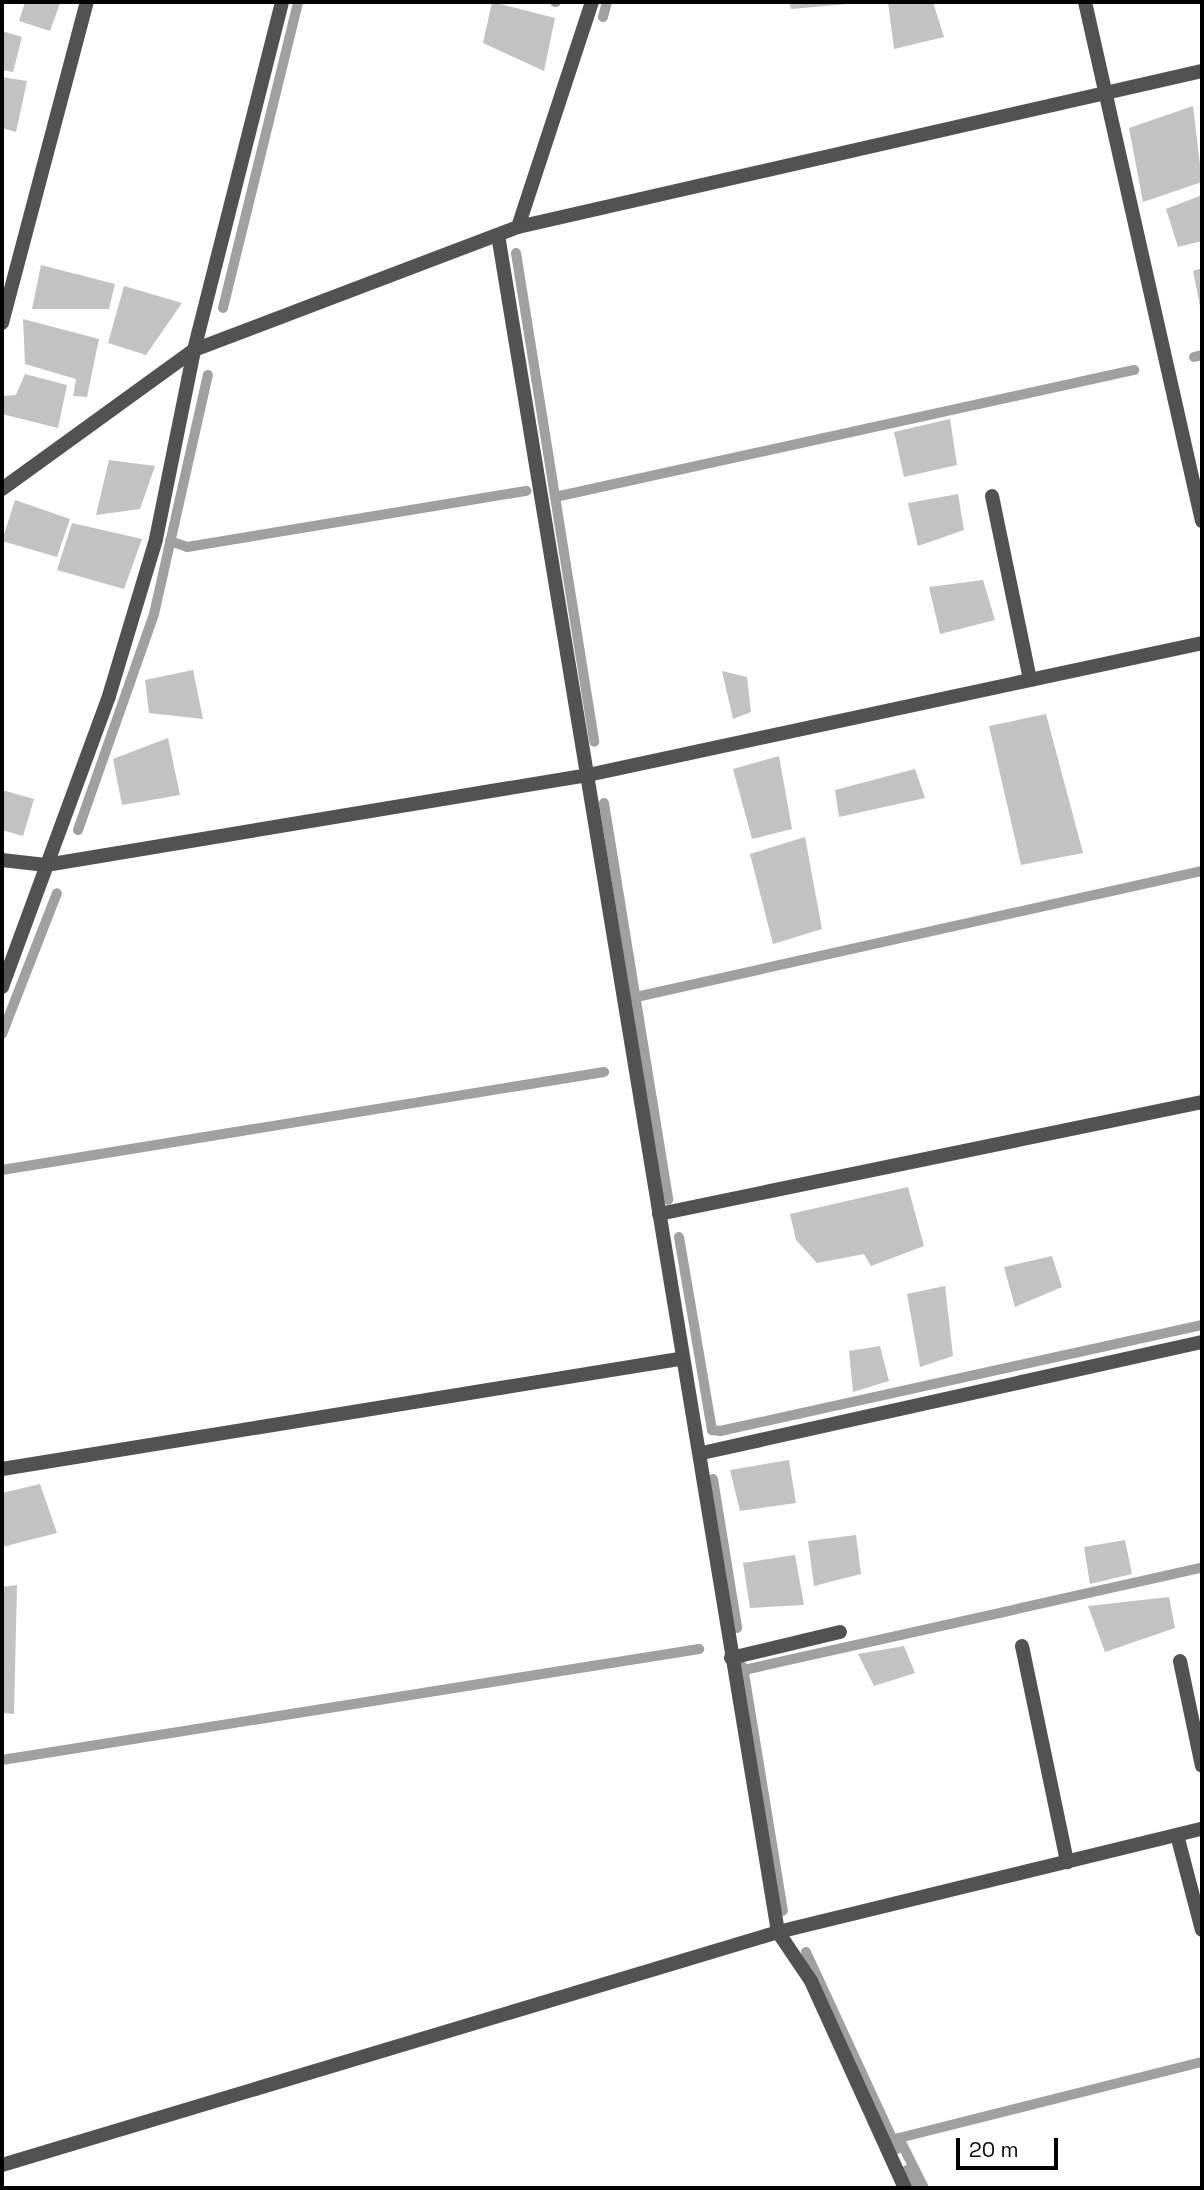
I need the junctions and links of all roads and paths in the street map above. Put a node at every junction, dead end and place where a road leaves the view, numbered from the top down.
1 (87, 2) edge
2 (282, 2) edge
3 (592, 2) edge
4 (1085, 2) edge
5 (1202, 71) edge
6 (1107, 91) junction
7 (518, 227) junction
8 (498, 235) junction
9 (2, 323) edge
10 (194, 350) junction
11 (2, 489) edge
12 (992, 496) dead end
13 (1202, 521) edge
14 (1202, 643) edge
15 (1030, 680) junction
16 (588, 775) junction
17 (2, 860) edge
18 (46, 866) junction
19 (2, 987) edge
20 (1202, 1102) edge
21 (659, 1214) junction
22 (1202, 1342) edge
23 (679, 1359) junction
24 (702, 1453) junction
25 (2, 1469) edge
26 (840, 1632) dead end
27 (1022, 1646) dead end
28 (731, 1658) junction
29 (1180, 1661) dead end
30 (1202, 1766) edge
31 (1202, 1829) edge
32 (1177, 1835) junction
33 (1067, 1862) junction
34 (1202, 1930) edge
35 (778, 1932) junction
36 (2, 2165) edge
37 (905, 2188) edge

1 - 9 street
2 - 10 street
3 - 7 street
4 - 6 street
5 - 6 street
6 - 7 street
6 - 13 street
7 - 8 street
8 - 10 street
8 - 16 street
10 - 11 street
10 - 18 street
12 - 15 street
14 - 15 street
15 - 16 street
16 - 18 street
16 - 21 street
17 - 18 street
18 - 19 street
20 - 21 street
21 - 23 street
22 - 24 street
23 - 24 street
23 - 25 street
24 - 28 street
26 - 28 street
27 - 33 street
28 - 35 street
29 - 30 street
31 - 32 street
32 - 33 street
32 - 34 street
33 - 35 street
35 - 36 street
35 - 37 street

